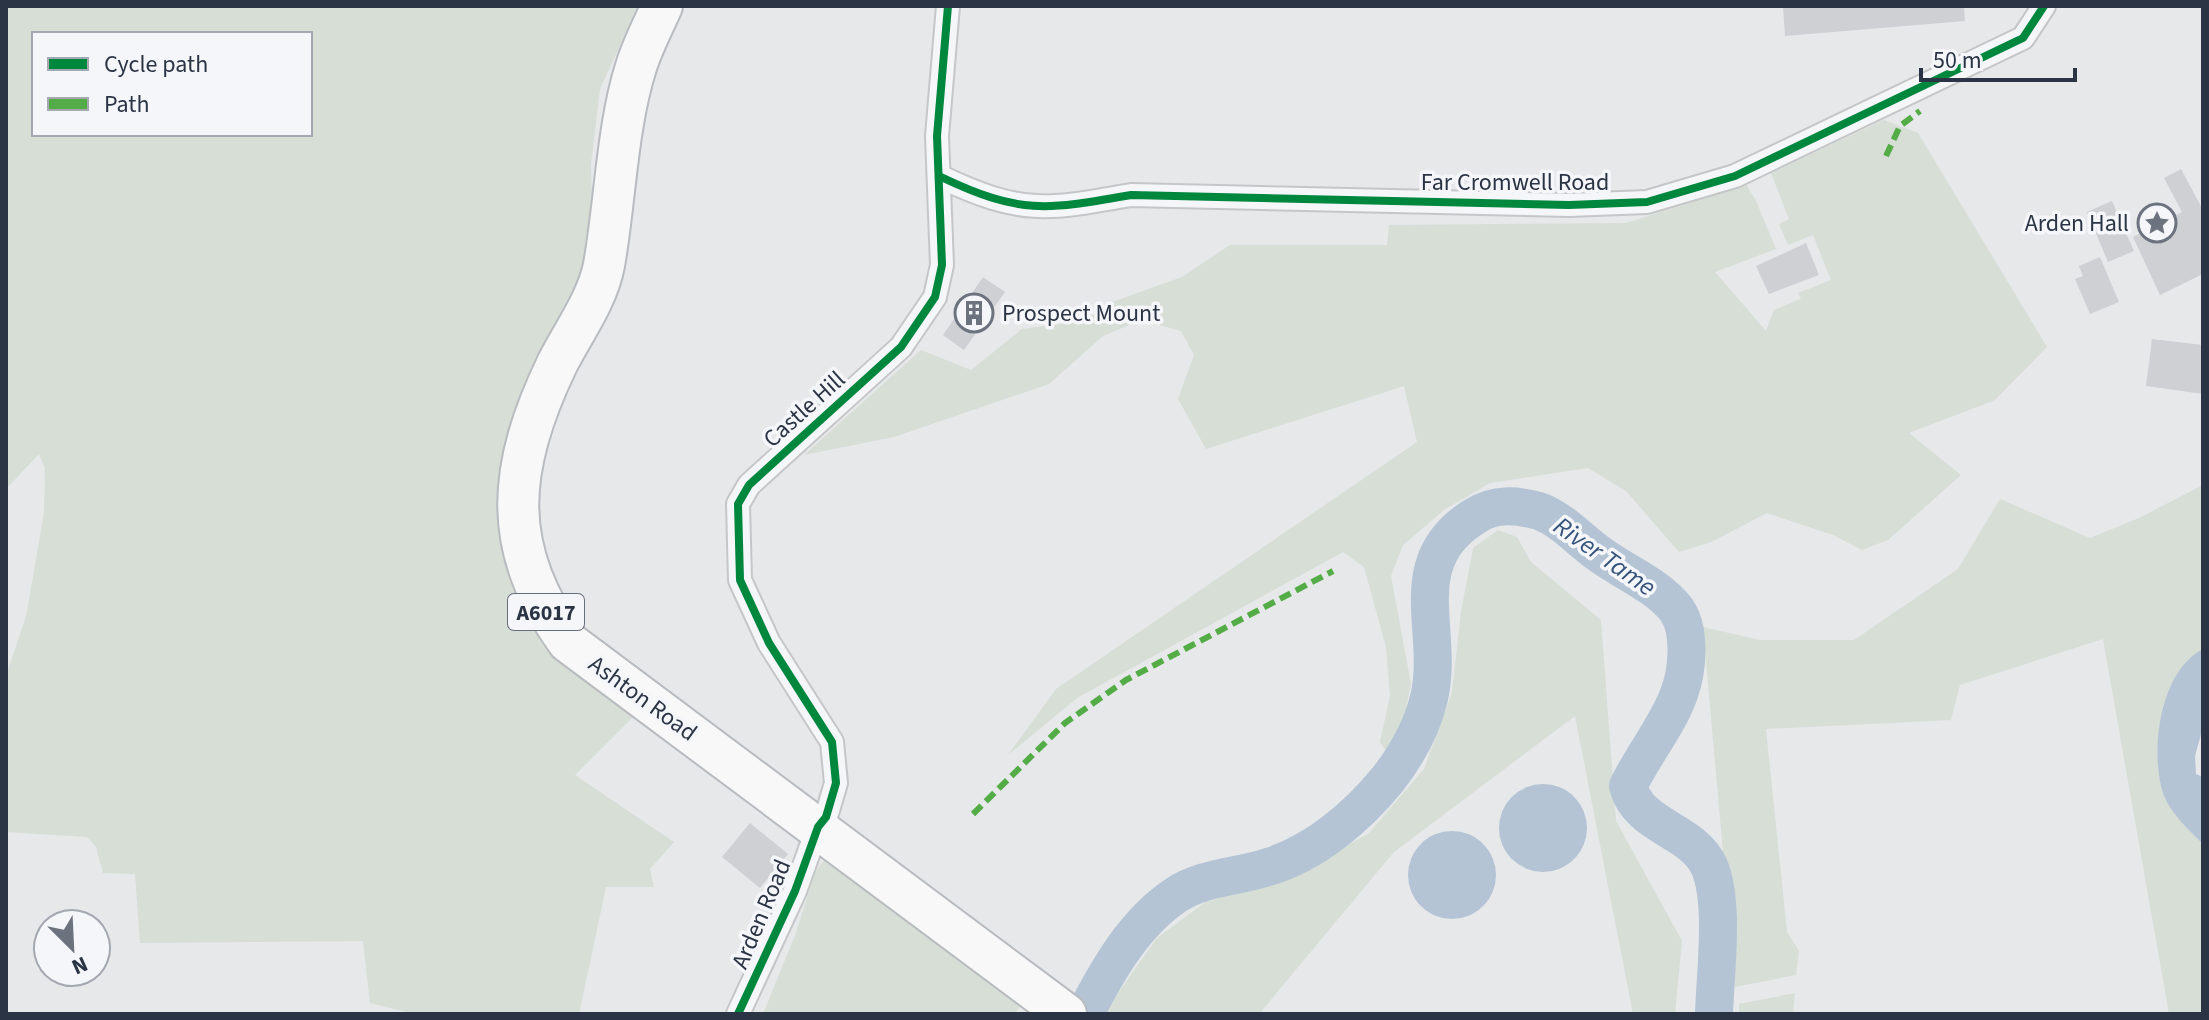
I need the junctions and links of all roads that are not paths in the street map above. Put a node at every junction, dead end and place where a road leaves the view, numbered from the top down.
1 (662, 6) edge
2 (948, 6) edge
3 (2044, 6) edge
4 (941, 177) junction
5 (818, 827) junction
6 (1057, 1007) edge
7 (738, 1014) edge

1 - 5 highway, Ashton Road / A6017
2 - 4 street, Castle Hill
3 - 4 street, Far Cromwell Road
4 - 5 street, Castle Hill
5 - 6 highway, Ashton Road / A6017
5 - 7 street, Arden Road

